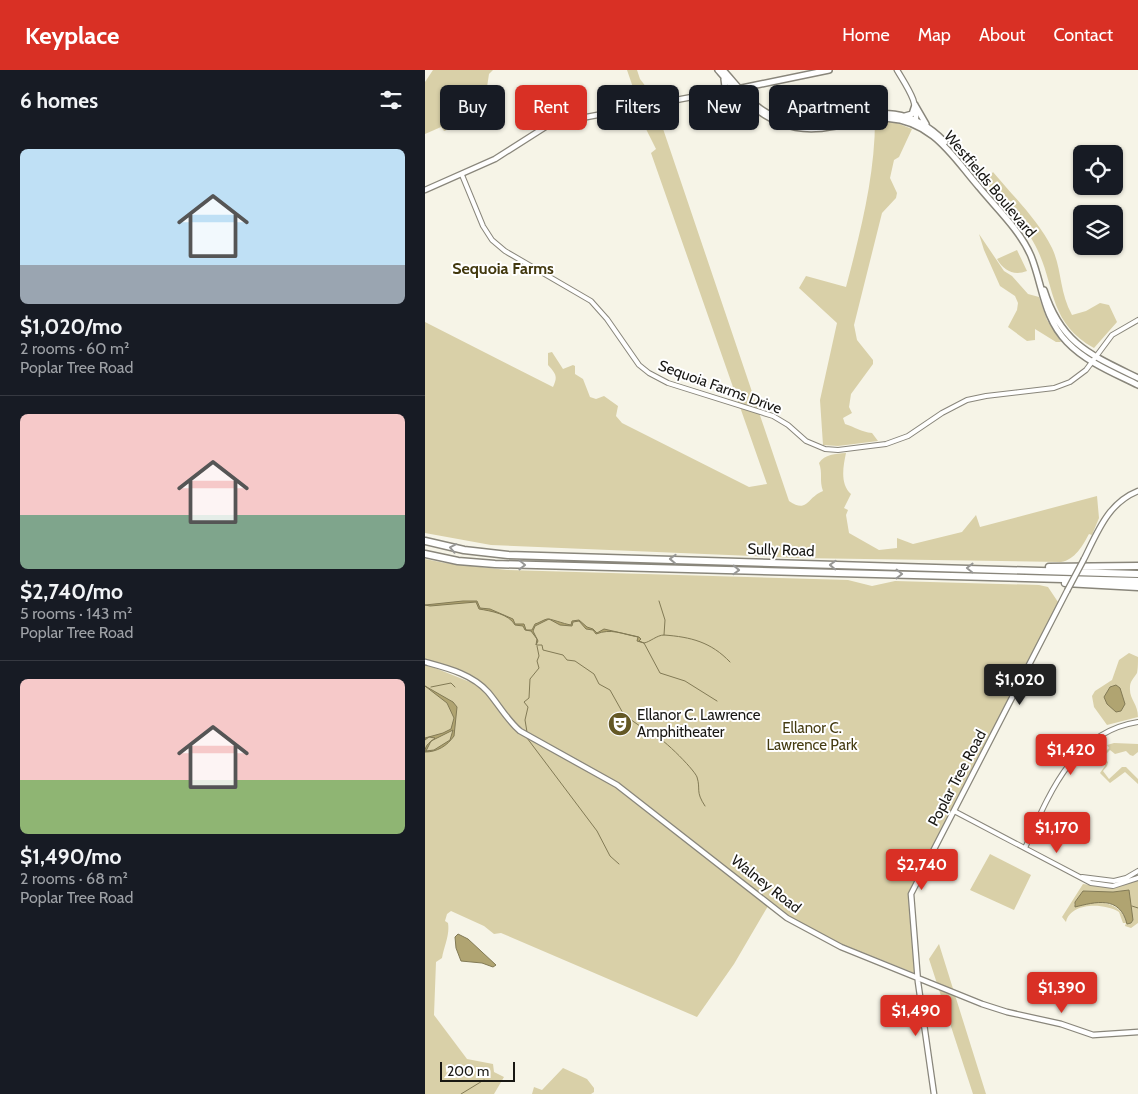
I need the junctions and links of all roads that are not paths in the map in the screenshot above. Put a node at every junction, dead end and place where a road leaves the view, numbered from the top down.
1 (718, 70) edge
2 (829, 70) edge
3 (897, 70) edge
4 (723, 73) edge
5 (734, 85) edge
6 (756, 85) edge
7 (689, 98) edge
8 (915, 105) junction
9 (759, 106) edge
10 (759, 111) edge
11 (905, 116) junction
12 (915, 123) junction
13 (928, 126) junction
14 (462, 175) junction
15 (425, 190) edge
16 (1138, 320) edge
17 (1094, 359) junction
18 (1138, 378) edge
19 (1138, 385) edge
20 (1138, 491) edge
21 (425, 541) edge
22 (425, 554) edge
23 (1138, 566) edge
24 (989, 569) junction
25 (1138, 574) edge
26 (1007, 577) junction
27 (1138, 581) edge
28 (1138, 587) edge
29 (425, 662) edge
30 (1138, 722) edge
31 (954, 811) junction
32 (1025, 848) junction
33 (1138, 871) edge
34 (1082, 877) junction
35 (1138, 878) edge
36 (918, 978) junction
37 (1138, 1032) edge
38 (934, 1094) edge

1 - 4 main road
2 - 6 main road
3 - 8 main road
4 - 5 main road
7 - 14 main road
8 - 11 main road
8 - 12 main road
8 - 13 main road
9 - 11 main road, Westfields Boulevard
10 - 12 main road, Westfields Boulevard
11 - 12 main road, Westfields Boulevard
12 - 13 main road, Westfields Boulevard
12 - 17 main road, Westfields Boulevard
13 - 17 main road, Westfields Boulevard
14 - 15 main road
14 - 17 street, Sequoia Farms Drive
16 - 17 street, Sequoia Farms Drive
17 - 18 main road, Westfields Boulevard
17 - 19 main road, Westfields Boulevard
20 - 31 main road, Poplar Tree Road, bridge
24 -> 21 highway, Sully Road
22 -> 26 highway, Sully Road
23 - 24 highway
24 - 25 highway, Sully Road
26 - 27 highway, Sully Road
26 - 28 highway
29 - 36 main road, Walney Road
30 - 32 street
31 - 32 street
31 - 36 main road, Poplar Tree Road
32 - 34 street
33 - 34 street
34 - 35 street
36 - 37 main road, Walney Road
36 - 38 main road, Poplar Tree Road

